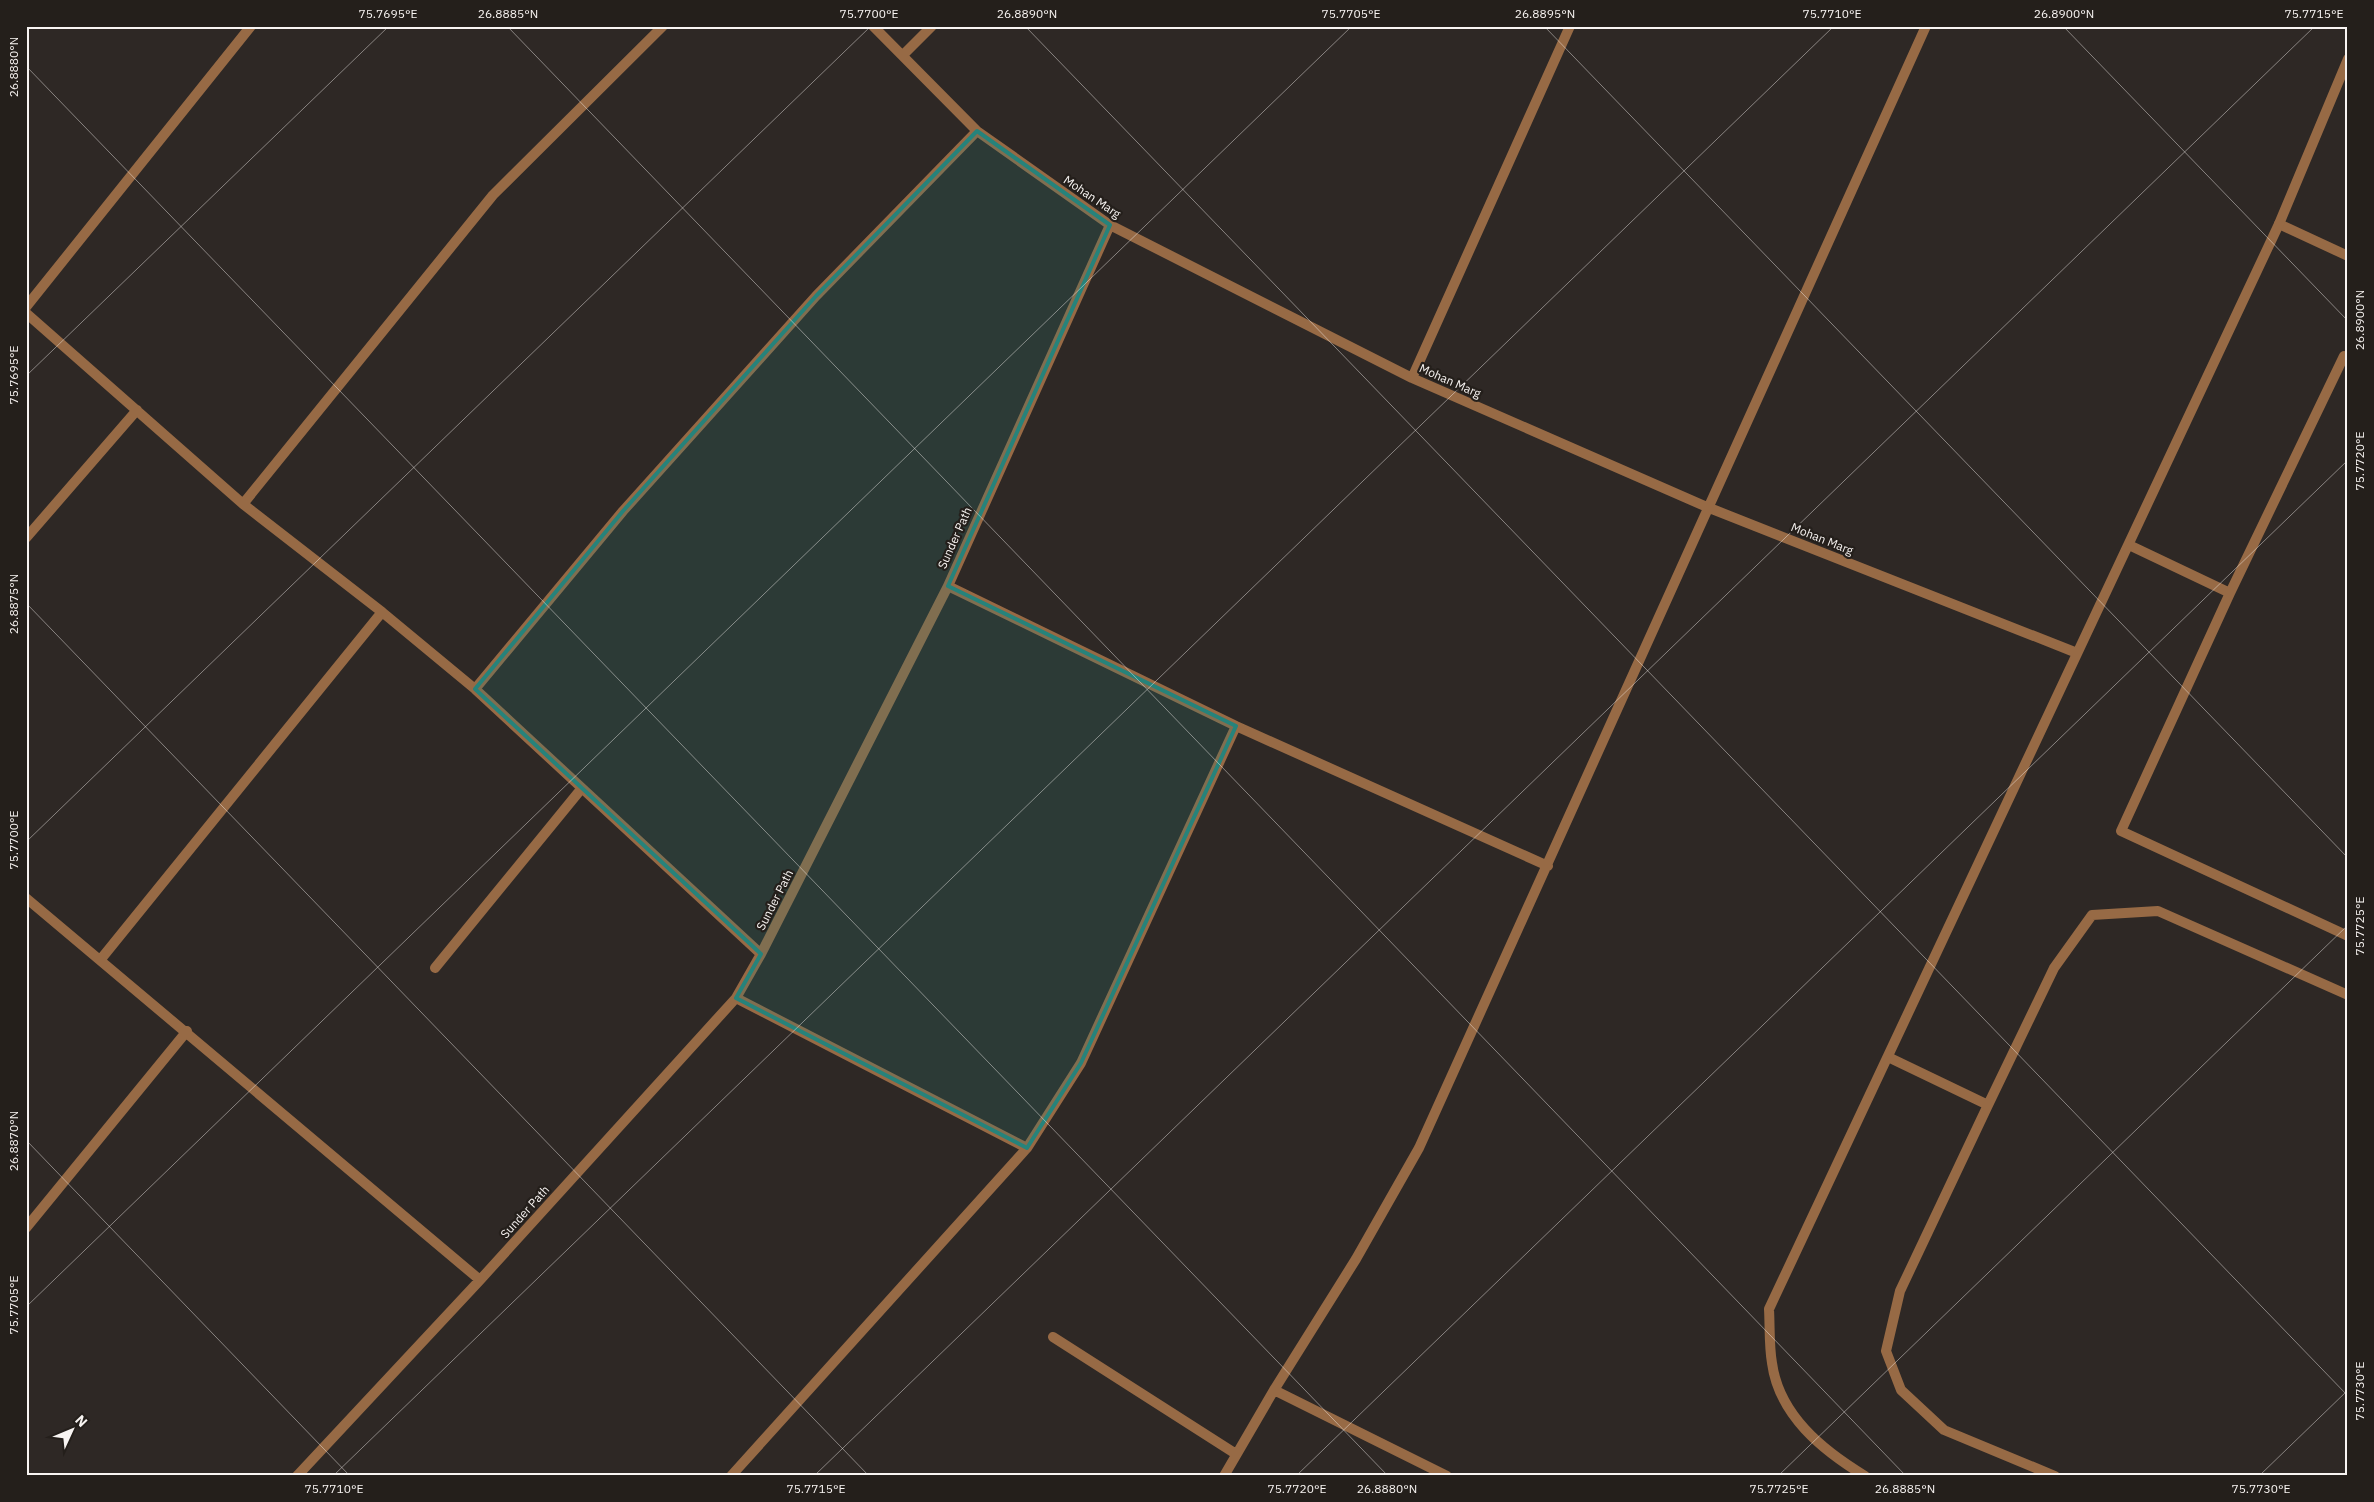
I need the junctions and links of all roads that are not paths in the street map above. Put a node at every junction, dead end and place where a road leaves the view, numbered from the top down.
1 (251, 26) edge
2 (663, 26) edge
3 (873, 26) edge
4 (932, 26) edge
5 (1570, 26) edge
6 (1926, 26) edge
7 (903, 55) junction
8 (2348, 59) edge
9 (978, 131) junction
10 (2279, 224) junction
11 (1110, 225) junction
12 (2348, 256) edge
13 (26, 307) edge
14 (26, 314) edge
15 (2348, 358) edge
16 (1412, 378) junction
17 (137, 410) junction
18 (243, 504) junction
19 (1707, 507) junction
20 (26, 538) edge
21 (2129, 545) junction
22 (948, 586) junction
23 (2230, 593) junction
24 (382, 612) junction
25 (2077, 654) junction
26 (475, 689) junction
27 (1236, 726) junction
28 (582, 788) junction
29 (1548, 866) junction
30 (26, 898) edge
31 (2348, 936) edge
32 (761, 954) junction
33 (101, 959) junction
34 (435, 968) dead end
35 (2348, 995) edge
36 (736, 998) junction
37 (187, 1032) junction
38 (1888, 1057) junction
39 (1988, 1106) junction
40 (1027, 1148) junction
41 (26, 1228) edge
42 (480, 1280) junction
43 (1053, 1337) dead end
44 (1274, 1390) junction
45 (1236, 1454) junction
46 (297, 1476) edge
47 (731, 1476) edge
48 (1224, 1476) edge
49 (1447, 1476) edge
50 (1864, 1476) edge
51 (2055, 1476) edge

1 - 13 street
2 - 18 street
3 - 7 street, Mohan Marg
4 - 7 street
5 - 16 street
6 - 19 street
7 - 9 street, Mohan Marg
8 - 10 street
9 - 11 street, Mohan Marg
9 - 26 street
10 - 12 street
10 - 21 street
11 - 16 street, Mohan Marg
11 - 22 street, Sunder Path
14 - 17 street
15 - 23 street
16 - 19 street, Mohan Marg
17 - 18 street
17 - 20 street
18 - 24 street
19 - 25 street, Mohan Marg
19 - 29 street
21 - 23 street
21 - 25 street
22 - 27 street
22 - 32 street, Sunder Path
23 - 31 street
24 - 26 street
24 - 33 street
25 - 38 street
26 - 28 street
27 - 29 street
27 - 40 street
28 - 32 street
28 - 34 street
29 - 44 street
30 - 33 street
32 - 36 street, Sunder Path
33 - 37 street
35 - 39 street
36 - 40 street
36 - 42 street, Sunder Path
37 - 41 street
37 - 42 street
38 - 39 street
38 - 50 street
39 - 51 street
40 - 47 street
42 - 46 street, Sunder Path
43 - 45 street
44 - 45 street
44 - 49 street
45 - 48 street

